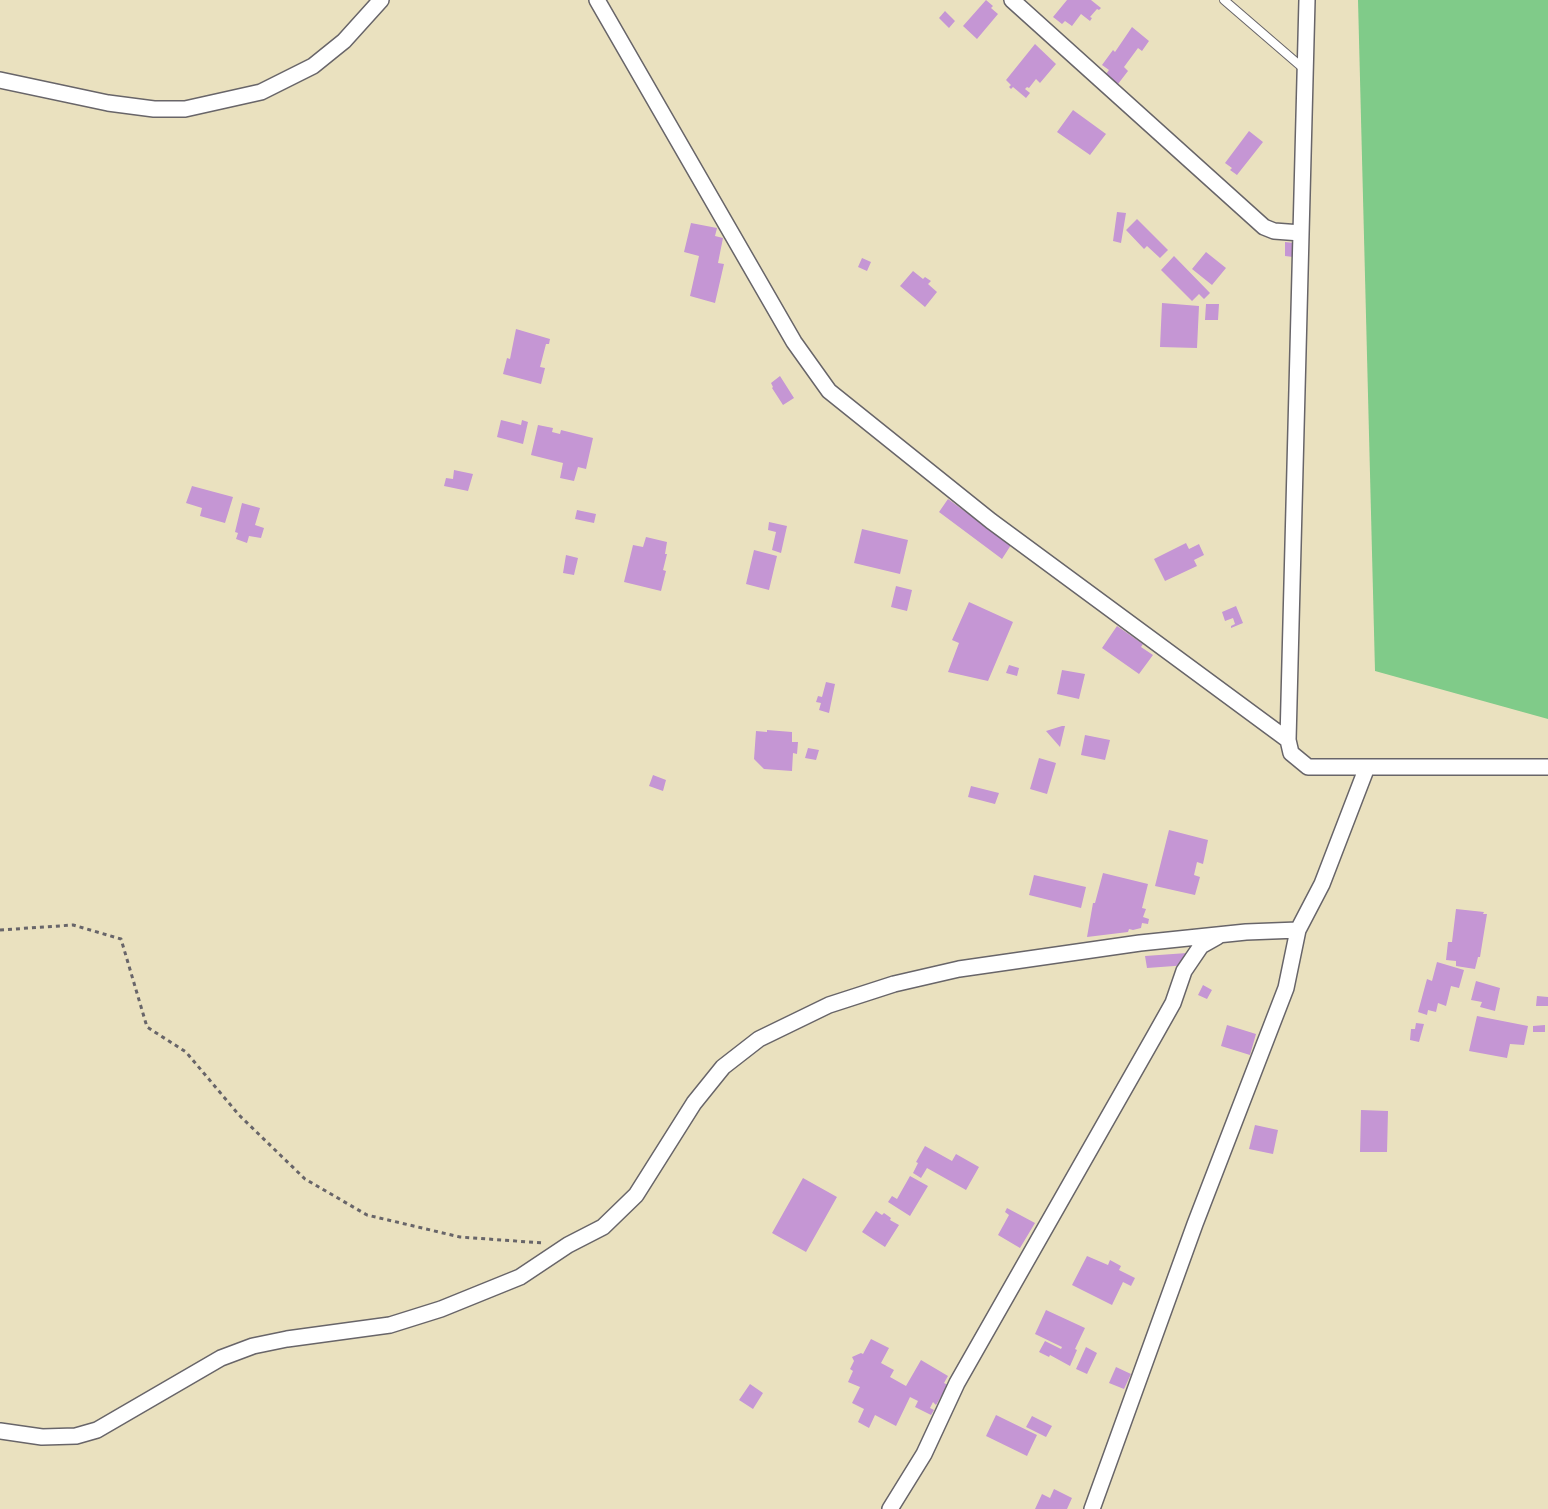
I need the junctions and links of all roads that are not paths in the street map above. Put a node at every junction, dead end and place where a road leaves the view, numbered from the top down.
1 (381, 0) edge
2 (597, 0) edge
3 (1012, 0) edge
4 (1224, 0) edge
5 (1307, 0) edge
6 (1306, 70) junction
7 (0, 80) edge
8 (1301, 234) junction
9 (1288, 740) junction
10 (1548, 766) edge
11 (1367, 767) junction
12 (1298, 930) junction
13 (1223, 934) junction
14 (0, 1432) edge
15 (890, 1509) edge
16 (1092, 1509) edge

1 - 7 street
2 - 9 street
3 - 8 street
4 - 6 lane
5 - 6 street
6 - 8 street
8 - 9 street
9 - 11 street
10 - 11 street
11 - 12 street
12 - 13 street
12 - 16 street
13 - 14 street
13 - 15 street

